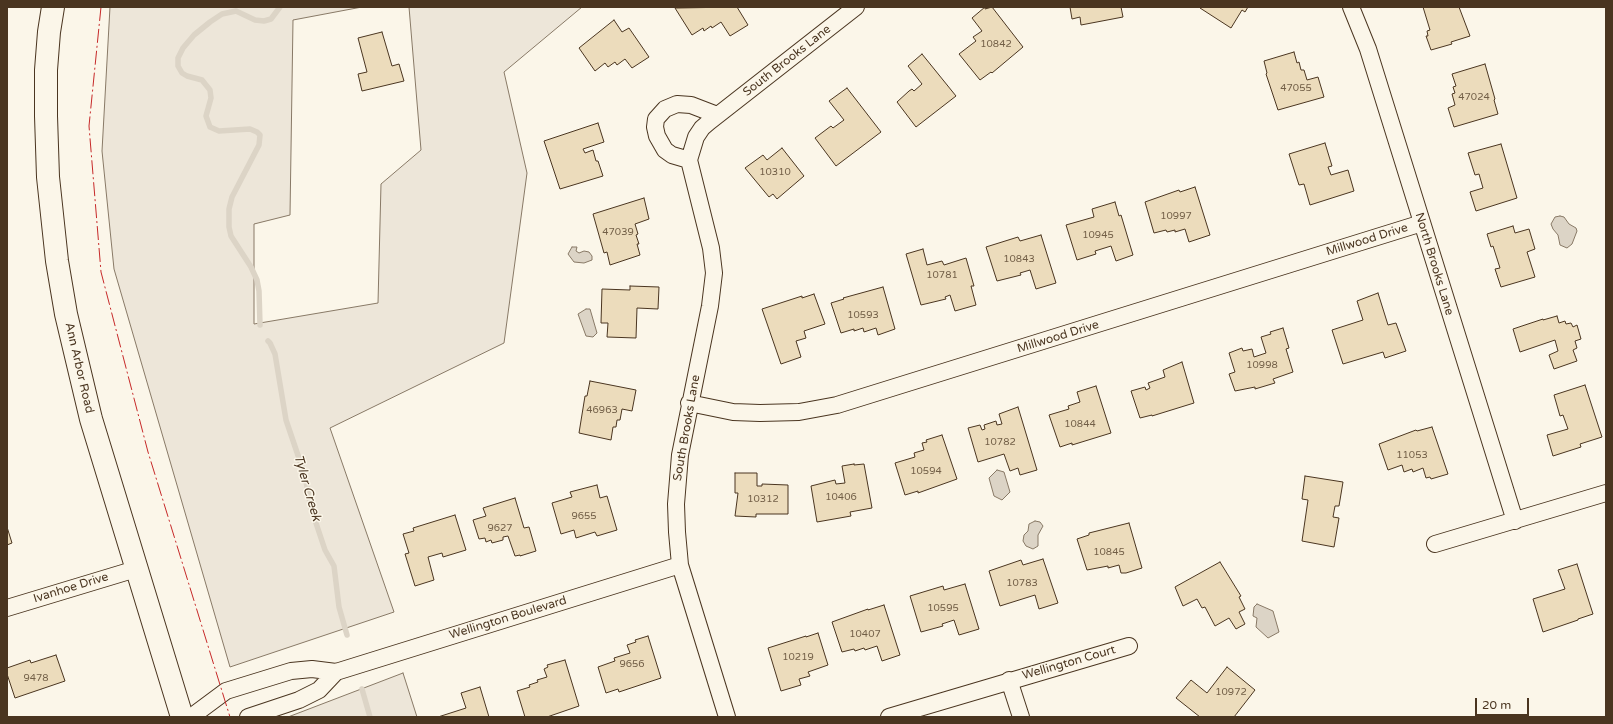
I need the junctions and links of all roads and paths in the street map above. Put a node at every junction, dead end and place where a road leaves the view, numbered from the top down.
1 (53, 7) edge
2 (856, 7) edge
3 (1351, 7) edge
4 (717, 115) junction
5 (689, 160) junction
6 (1422, 224) junction
7 (689, 403) junction
8 (1606, 493) edge
9 (1515, 521) junction
10 (1435, 544) dead end
11 (680, 565) junction
12 (136, 569) junction
13 (7, 608) edge
14 (1129, 646) dead end
15 (336, 672) junction
16 (1009, 680) junction
17 (182, 717) edge
18 (191, 717) edge
19 (248, 717) edge
20 (727, 717) edge
21 (889, 717) edge
22 (1021, 717) edge

1 - 12 main road, Ann Arbor Road
2 - 4 street, South Brooks Lane
3 - 6 street, North Brooks Lane
4 - 5 street, South Brooks Lane
4 - 5 street
5 - 7 street, South Brooks Lane
6 - 7 street, Millwood Drive
6 - 9 street, North Brooks Lane
7 - 11 street, South Brooks Lane
8 - 9 street
9 - 10 street
11 - 15 street, Wellington Boulevard
11 - 20 street, South Brooks Lane
12 - 13 street, Ivanhoe Drive
12 - 17 main road, Ann Arbor Road
14 - 16 street, Wellington Court
15 - 18 street, Wellington Boulevard
15 - 19 street, Wellington Boulevard
16 - 21 street, Wellington Court
16 - 22 street

